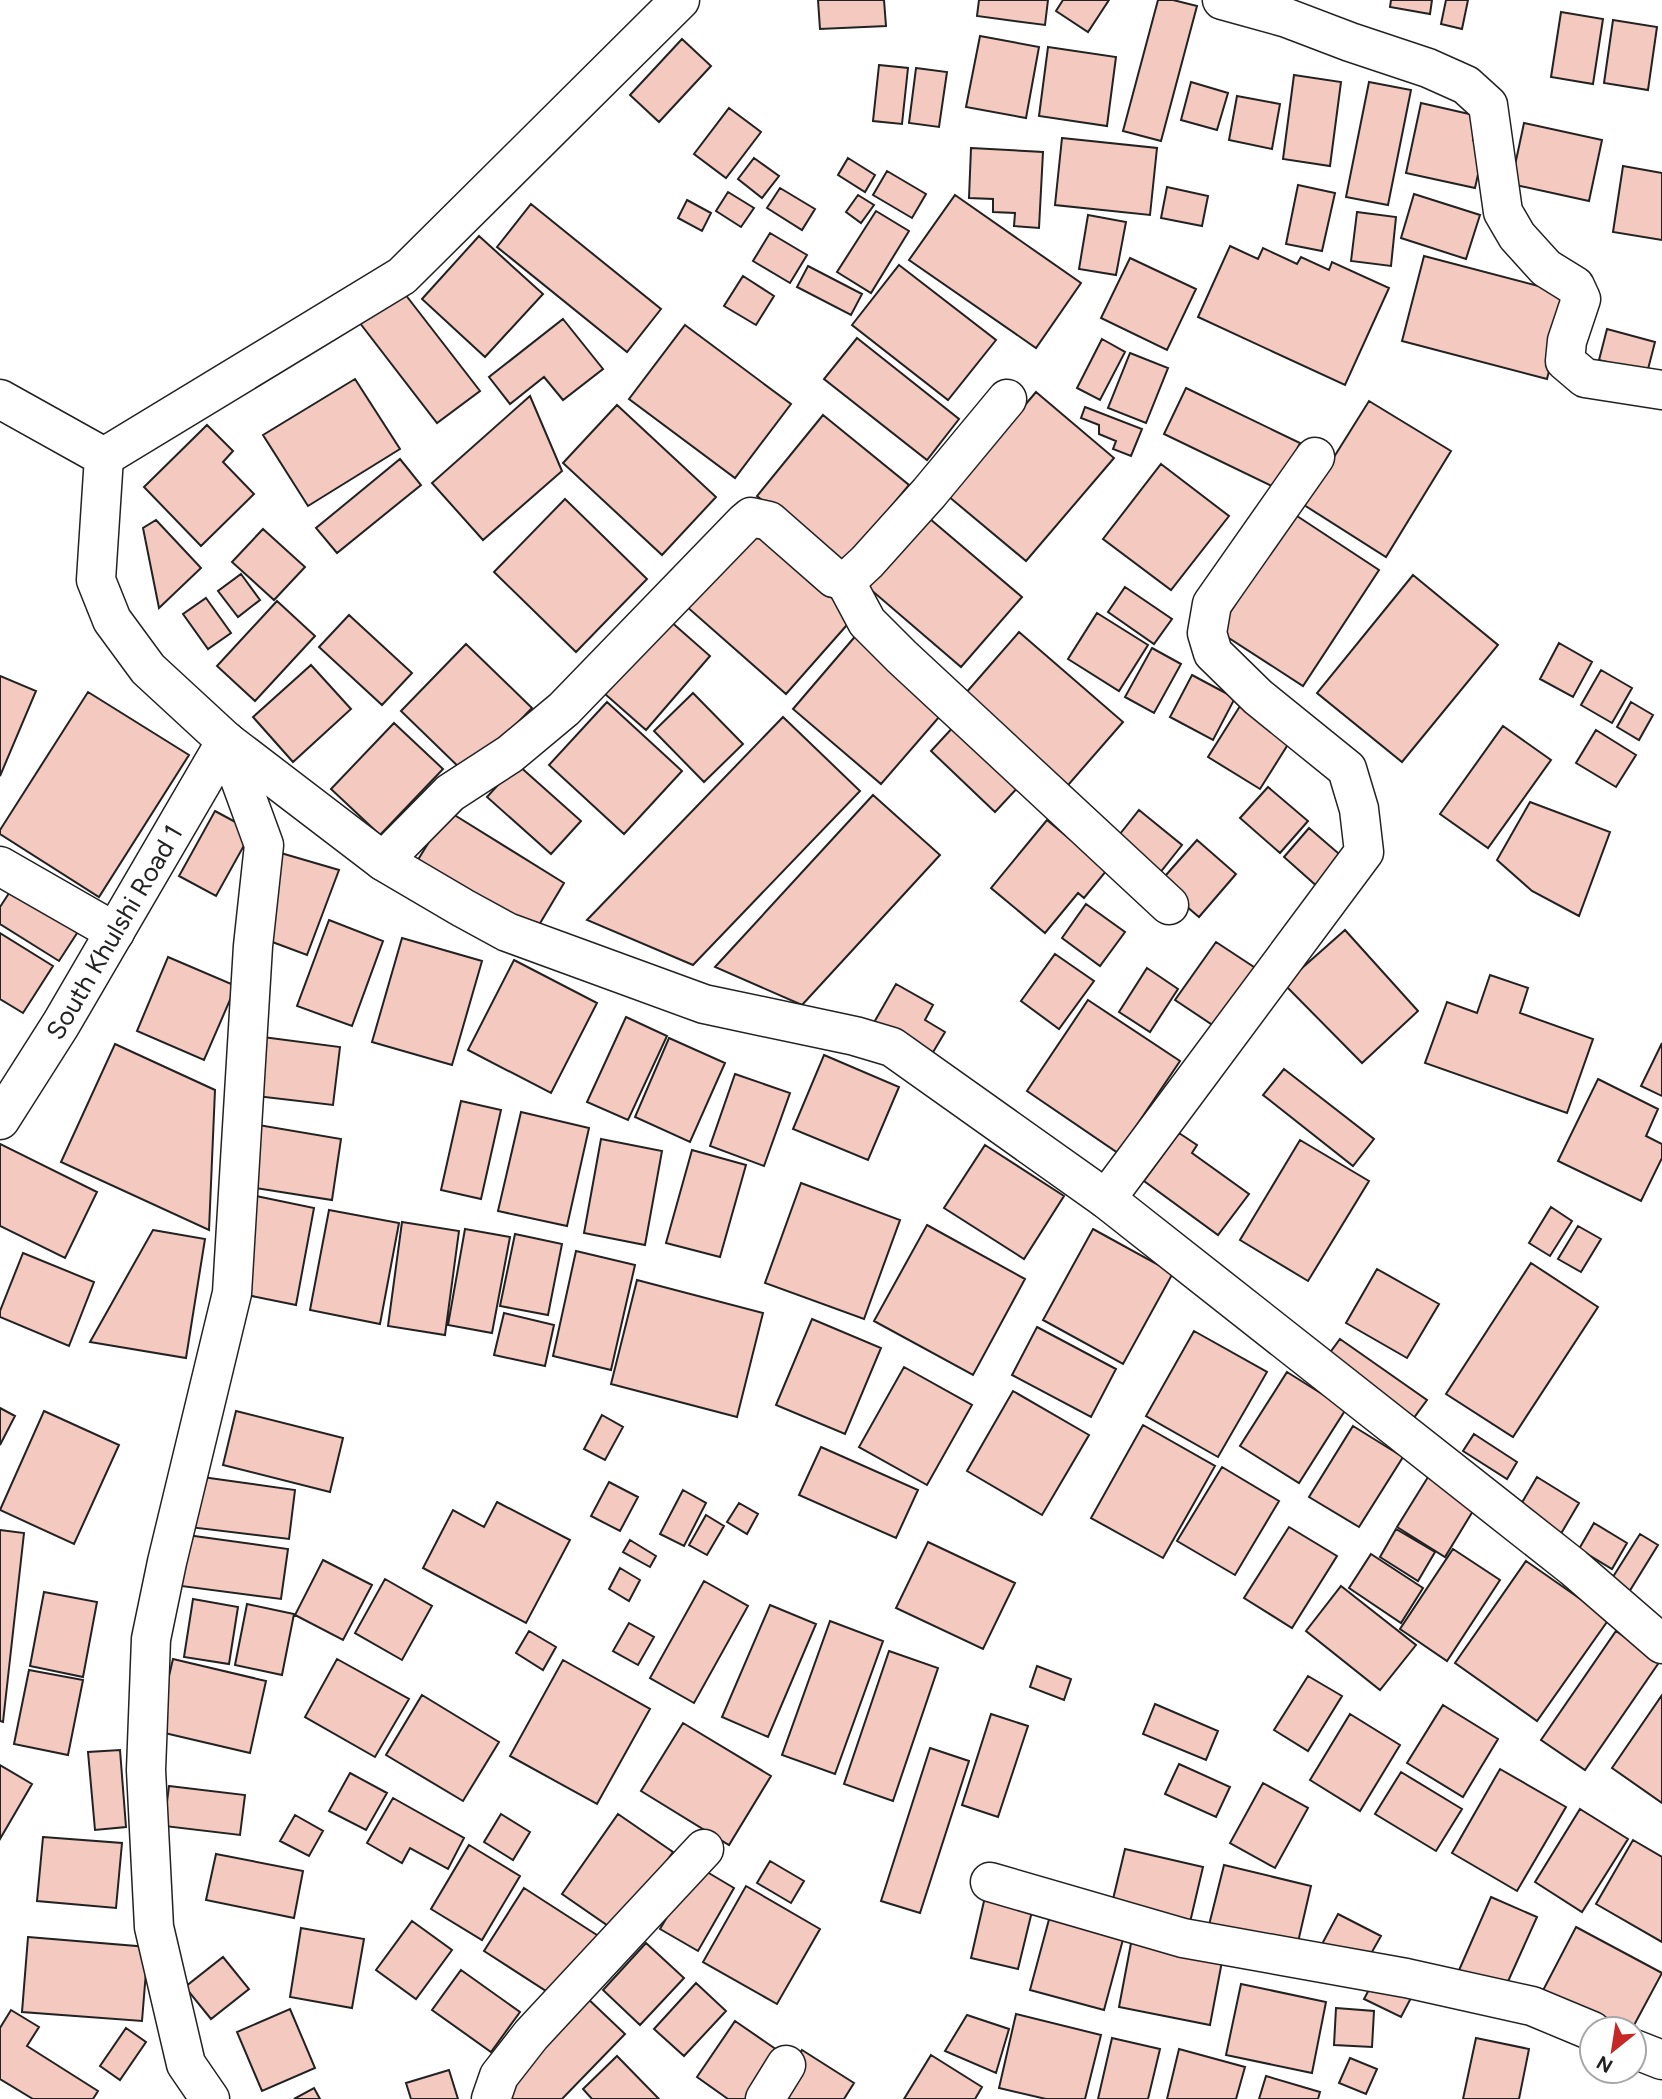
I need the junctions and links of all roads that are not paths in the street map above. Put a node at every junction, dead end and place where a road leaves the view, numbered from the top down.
1 (680, 0) edge
2 (1222, 0) edge
3 (1662, 390) edge
4 (0, 399) edge
5 (1007, 399) dead end
6 (104, 457) junction
7 (1315, 457) dead end
8 (844, 579) junction
9 (226, 741) junction
10 (383, 861) junction
11 (0, 866) edge
12 (1169, 905) dead end
13 (115, 932) junction
14 (0, 1120) edge
15 (1106, 1199) junction
16 (1662, 1644) edge
17 (704, 1849) dead end
18 (990, 1882) dead end
19 (1578, 2025) edge
20 (786, 2065) dead end
21 (211, 2099) edge
22 (491, 2099) edge
23 (765, 2099) edge

1 - 6 street
2 - 3 street
4 - 6 street
5 - 8 street
6 - 9 street
7 - 15 street
8 - 10 street
8 - 12 street
9 - 10 street
9 - 13 street, South Khulshi Road 1
9 - 21 street
10 - 15 street
11 - 13 street
13 - 14 street, South Khulshi Road 1
15 - 16 street
17 - 22 street
18 - 19 street
20 - 23 street

